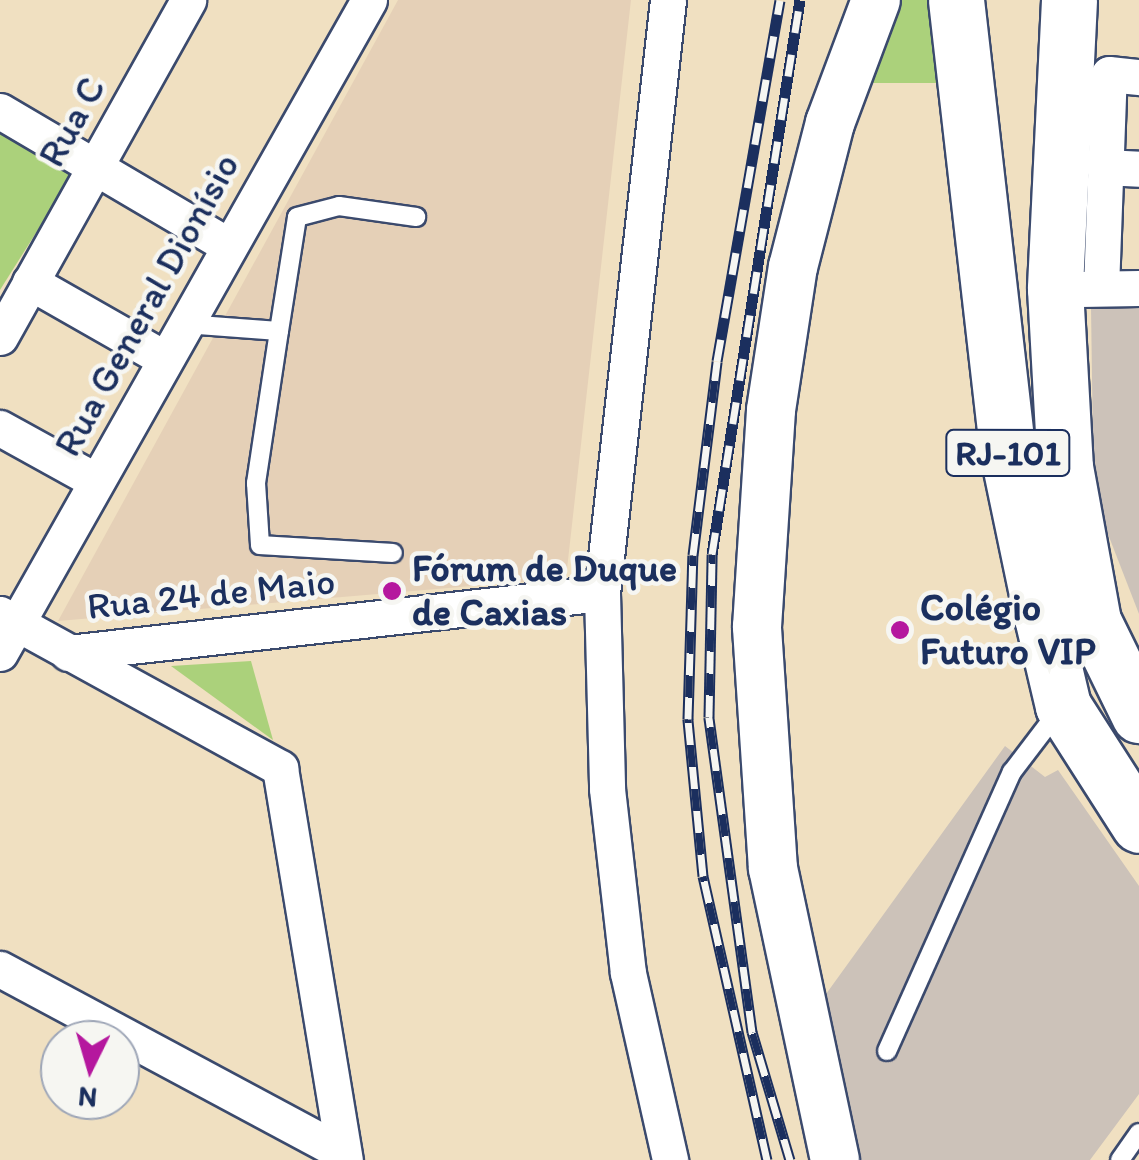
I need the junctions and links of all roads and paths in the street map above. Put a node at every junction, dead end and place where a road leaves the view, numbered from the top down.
1 (188, 0) edge
2 (369, 0) edge
3 (668, 0) edge
4 (876, 0) edge
5 (956, 0) edge
6 (964, 0) edge
7 (1069, 0) edge
8 (962, 55) junction
9 (1139, 76) edge
10 (0, 111) edge
11 (97, 164) junction
12 (1122, 168) edge
13 (416, 217) dead end
14 (229, 246) junction
15 (30, 282) junction
16 (1139, 288) edge
17 (1078, 289) junction
18 (185, 324) junction
19 (278, 331) junction
20 (0, 336) edge
21 (166, 359) junction
22 (0, 428) edge
23 (96, 481) junction
24 (393, 553) dead end
25 (602, 593) junction
26 (5, 631) edge
27 (68, 653) junction
28 (1063, 706) junction
29 (1139, 715) edge
30 (1139, 825) edge
31 (0, 970) edge
32 (887, 1050) dead end
33 (1139, 1133) edge
34 (343, 1156) edge
35 (670, 1160) edge
36 (836, 1160) edge
37 (1120, 1160) edge

1 - 11 street, Rua C
2 - 14 street, Rua General Dionísio
3 - 25 street
4 - 36 main road
5 - 8 main road, RJ-101
6 - 8 main road
7 - 17 main road, RJ-101
8 - 28 main road, RJ-101
9 - 12 street
10 - 11 street
11 - 14 street
11 - 15 street, Rua C
12 - 17 street
13 - 19 lane
14 - 18 street, Rua General Dionísio
15 - 20 street, Rua C
15 - 21 street
16 - 17 street
17 - 29 main road, RJ-101
18 - 19 lane
18 - 21 street, Rua General Dionísio
19 - 24 lane
21 - 23 street, Rua General Dionísio
22 - 23 street
23 - 26 street, Rua General Dionísio
25 - 27 street, Rua 24 de Maio
25 - 35 street
26 - 27 street
27 - 34 street
28 - 30 main road, RJ-101
28 - 32 lane
31 - 34 street
33 - 37 lane

